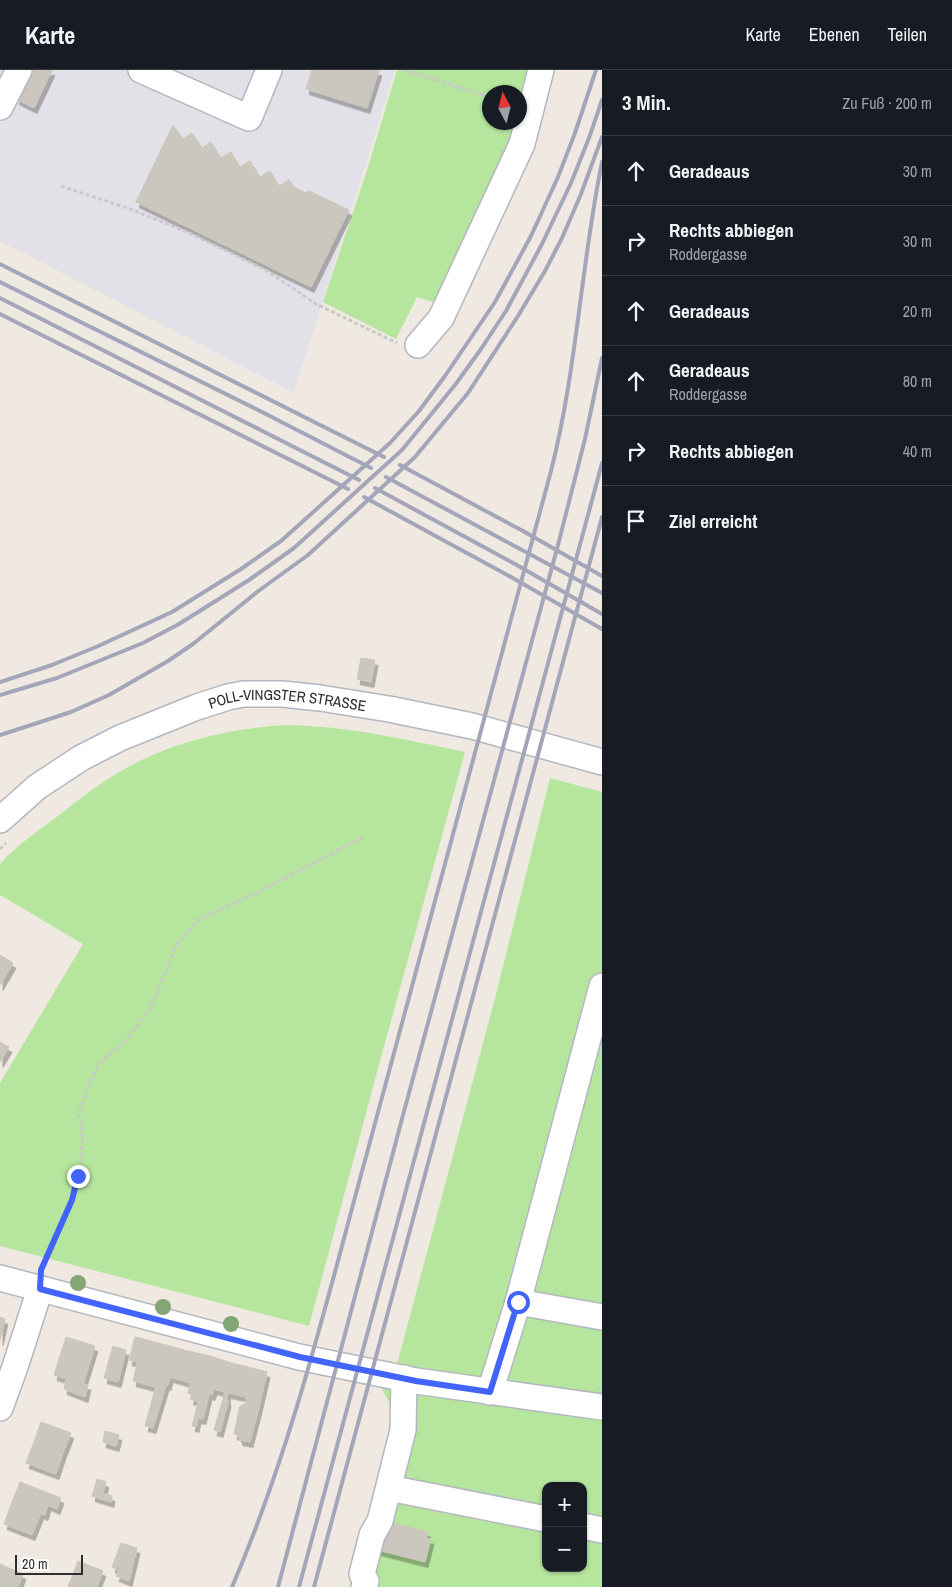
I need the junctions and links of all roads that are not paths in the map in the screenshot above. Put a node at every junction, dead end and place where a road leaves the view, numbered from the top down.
1 (19, 70) edge
2 (141, 70) edge
3 (269, 70) edge
4 (541, 70) edge
5 (0, 107) edge
6 (418, 345) road end
7 (602, 762) edge
8 (3, 831) edge
9 (602, 986) edge
10 (0, 1278) edge
11 (40, 1289) junction
12 (518, 1302) junction
13 (602, 1317) edge
14 (392, 1376) junction
15 (490, 1392) junction
16 (602, 1407) edge
17 (0, 1408) edge
18 (389, 1488) junction
19 (542, 1518) edge
20 (587, 1527) edge
21 (602, 1530) edge
22 (364, 1587) edge

1 - 5 street
2 - 3 street
4 - 6 street
7 - 8 street, POLL-VINGSTER STRASSE
9 - 12 street
10 - 11 street
11 - 14 street
11 - 17 street
12 - 13 street
12 - 15 street
14 - 15 street
14 - 18 street
15 - 16 street
18 - 19 street
18 - 22 street
20 - 21 street

